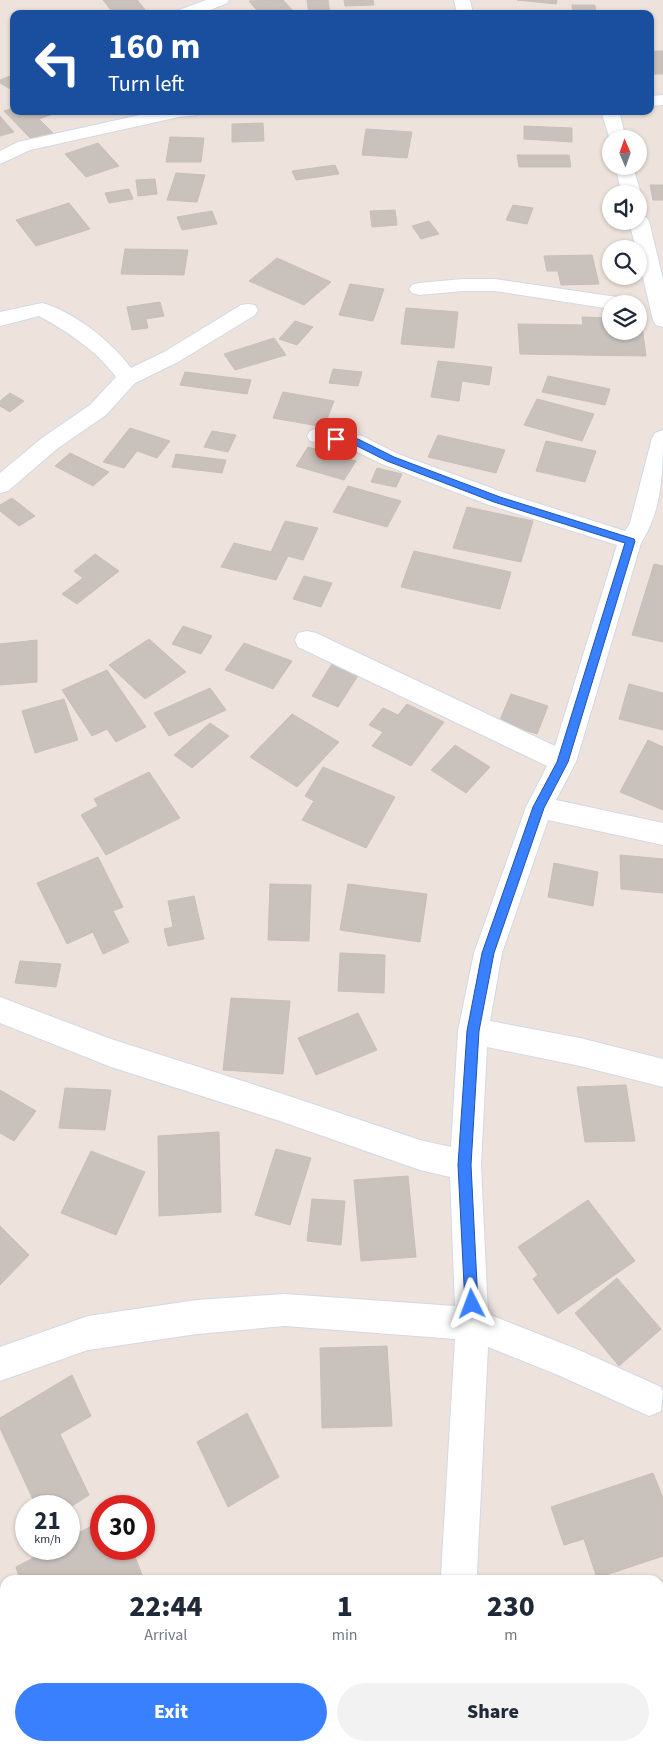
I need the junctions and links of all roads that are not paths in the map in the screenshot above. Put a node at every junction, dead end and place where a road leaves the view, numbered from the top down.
1 (221, 0) edge
2 (195, 10) edge
3 (165, 115) edge
4 (611, 115) edge
5 (615, 130) edge
6 (0, 158) edge
7 (641, 230) edge
8 (419, 288) dead end
9 (602, 301) edge
10 (647, 309) edge
11 (248, 310) dead end
12 (662, 315) edge
13 (0, 319) edge
14 (127, 378) junction
15 (318, 436) dead end
16 (663, 438) edge
17 (0, 485) edge
18 (645, 532) edge
19 (307, 640) dead end
20 (563, 762) junction
21 (539, 807) junction
22 (663, 834) edge
23 (0, 1010) edge
24 (473, 1031) junction
25 (663, 1073) edge
26 (465, 1165) junction
27 (472, 1324) junction
28 (0, 1364) edge
29 (649, 1399) dead end
30 (458, 1575) edge

1 - 2 street
3 - 6 street
4 - 5 street
7 - 12 street
8 - 9 street
10 - 12 street
11 - 14 street
13 - 14 street
14 - 17 street
15 - 18 street
16 - 18 street
18 - 20 street
19 - 20 street
20 - 21 street
21 - 22 street
21 - 24 street
23 - 26 street
24 - 25 street
24 - 26 street
26 - 27 street
27 - 28 street
27 - 29 street
27 - 30 street

